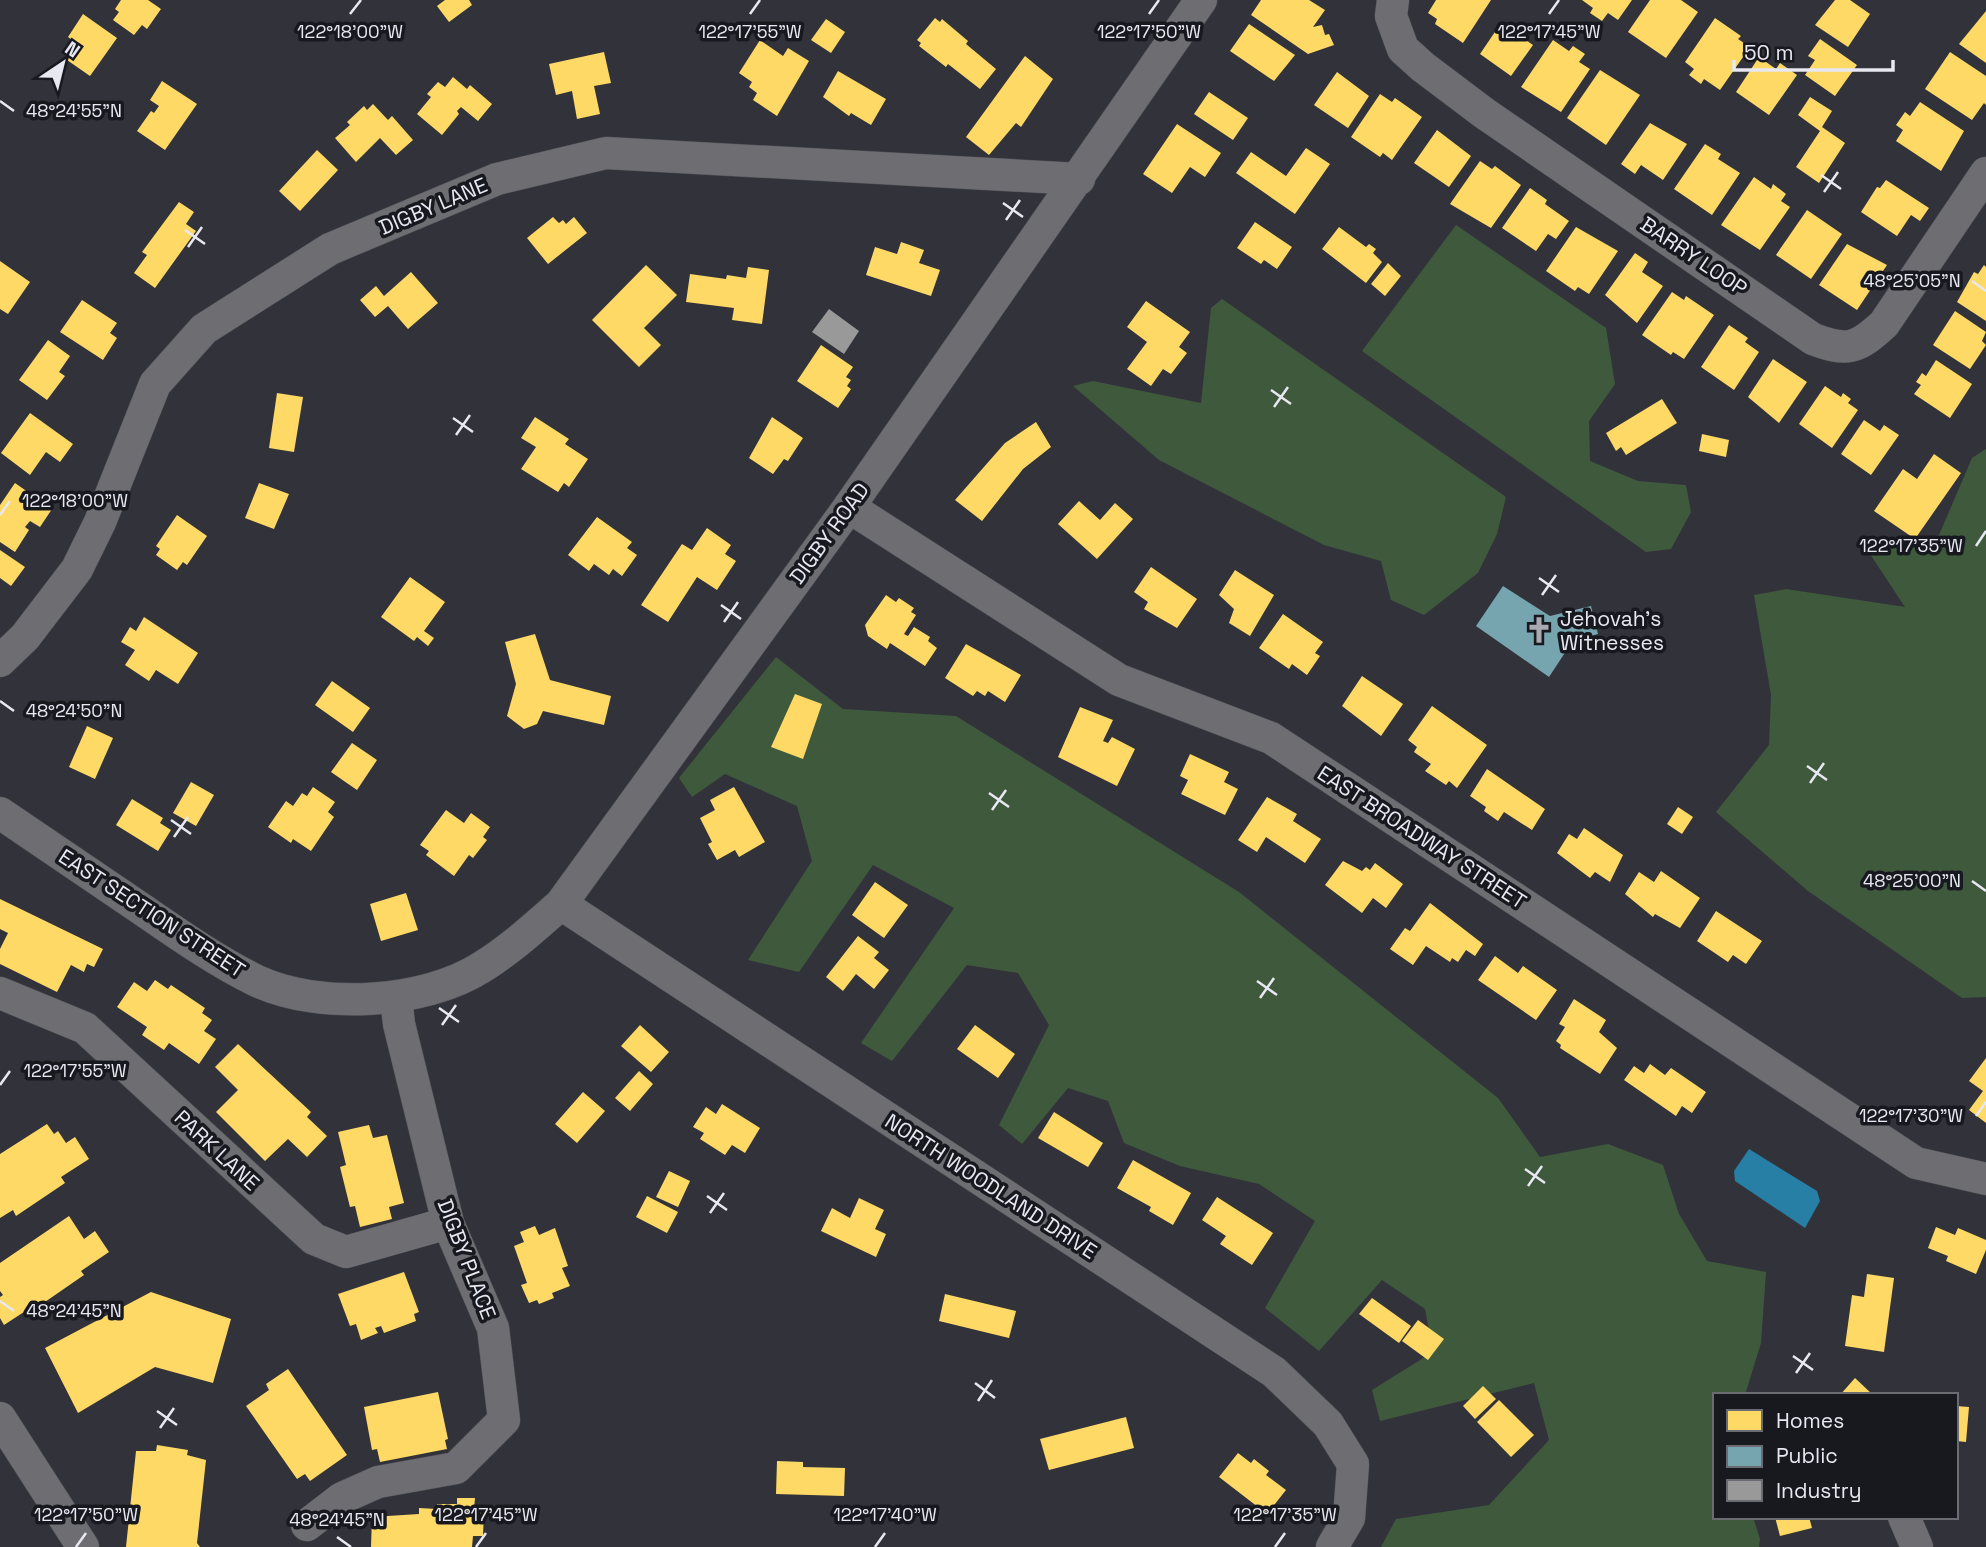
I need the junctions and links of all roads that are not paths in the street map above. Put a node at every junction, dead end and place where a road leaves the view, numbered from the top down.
1 (1201, 0) edge
2 (1393, 0) edge
3 (1986, 173) edge
4 (1079, 179) junction
5 (849, 507) junction
6 (0, 661) edge
7 (0, 813) edge
8 (561, 904) junction
9 (0, 993) edge
10 (396, 998) junction
11 (1986, 1179) edge
12 (448, 1223) junction
13 (0, 1418) edge
14 (1905, 1519) edge
15 (307, 1525) dead end
16 (83, 1547) edge
17 (1332, 1547) edge
18 (1917, 1547) edge

1 - 4 street, DIGBY ROAD
2 - 3 street, BARRY LOOP
4 - 5 street, DIGBY ROAD
4 - 6 street, DIGBY LANE
5 - 8 street, DIGBY ROAD
5 - 11 street, EAST BROADWAY STREET
7 - 10 street, EAST SECTION STREET
8 - 10 street, DIGBY ROAD
8 - 17 street, NORTH WOODLAND DRIVE
9 - 12 street, PARK LANE
10 - 12 street, DIGBY PLACE
12 - 15 street, DIGBY PLACE
13 - 16 street
14 - 18 street

